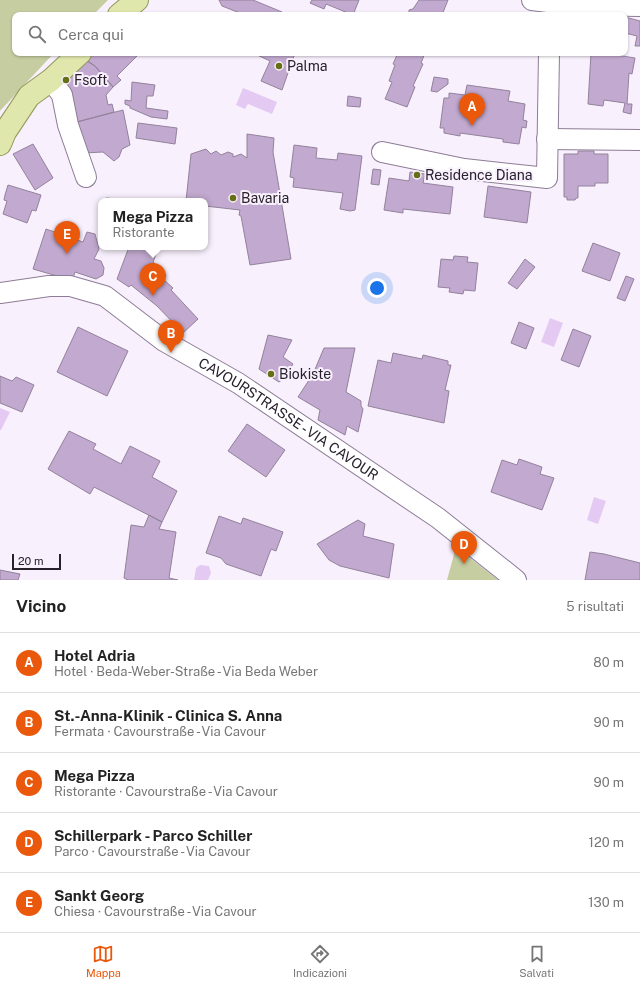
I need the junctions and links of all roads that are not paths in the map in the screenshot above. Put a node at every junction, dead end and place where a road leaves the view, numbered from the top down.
1 (137, 0) edge
2 (544, 6) edge
3 (640, 6) edge
4 (123, 12) edge
5 (77, 56) edge
6 (549, 56) edge
7 (51, 80) junction
8 (547, 139) junction
9 (640, 140) edge
10 (0, 144) edge
11 (382, 152) dead end
12 (86, 177) dead end
13 (0, 293) edge
14 (516, 580) edge

1 - 4 main road
2 - 3 street
5 - 7 main road
6 - 8 street
7 - 10 main road
7 - 12 street
8 - 9 street
8 - 11 street
13 - 14 street, CAVOURSTRASSE - VIA CAVOUR

